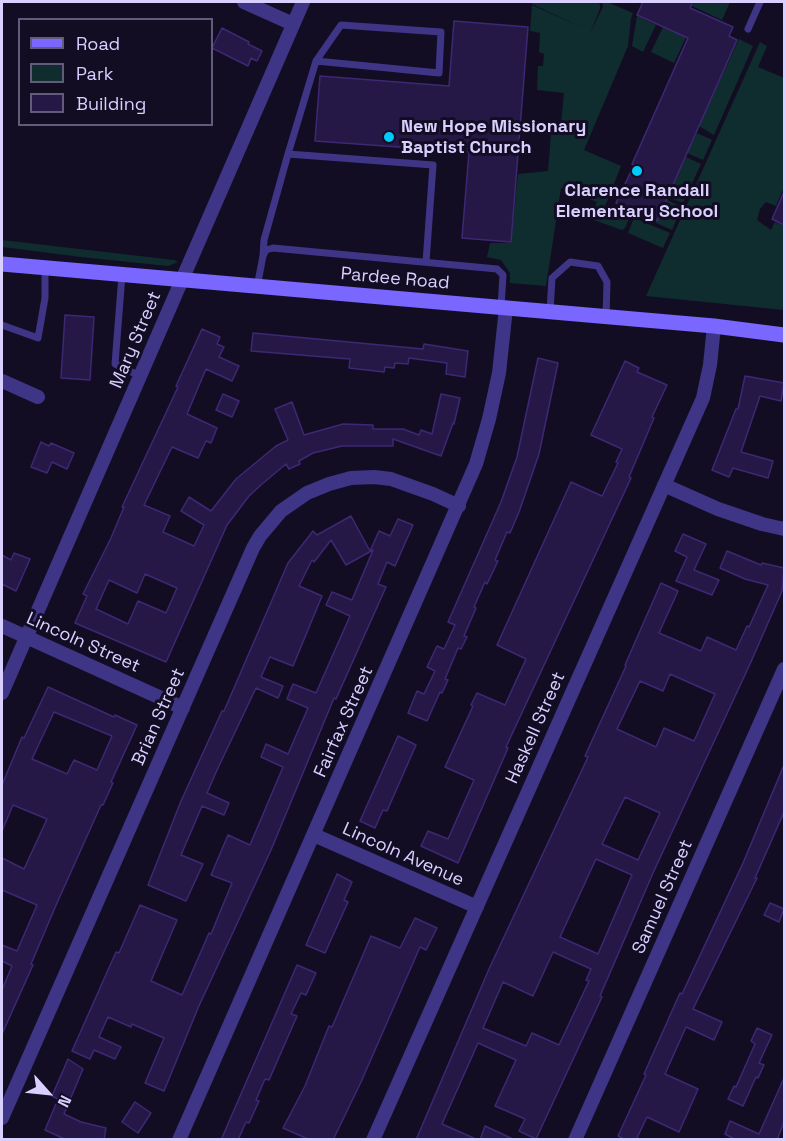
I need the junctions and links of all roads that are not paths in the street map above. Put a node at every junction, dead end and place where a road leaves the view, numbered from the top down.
1 (244, 2) edge
2 (303, 2) edge
3 (760, 2) edge
4 (293, 24) junction
5 (748, 29) dead end
6 (316, 61) junction
7 (288, 154) junction
8 (263, 256) junction
9 (426, 262) junction
10 (2, 264) edge
11 (45, 267) junction
12 (122, 275) junction
13 (182, 280) junction
14 (257, 287) junction
15 (503, 308) junction
16 (550, 312) junction
17 (606, 317) junction
18 (2, 325) edge
19 (714, 326) junction
20 (784, 335) edge
21 (141, 376) junction
22 (2, 381) edge
23 (38, 397) dead end
24 (664, 486) junction
25 (459, 506) junction
26 (784, 529) edge
27 (2, 626) edge
28 (26, 638) junction
29 (784, 669) edge
30 (2, 693) edge
31 (183, 708) junction
32 (314, 835) junction
33 (477, 907) junction
34 (2, 1118) edge
35 (179, 1140) edge
36 (373, 1140) edge
37 (575, 1140) edge

1 - 4 street
2 - 4 street, Mary Street
3 - 5 lane
4 - 13 street, Mary Street
6 - 6 lane
6 - 7 lane
7 - 8 lane
7 - 9 lane
8 - 9 lane
8 - 14 lane
9 - 15 lane
10 - 11 main road, Pardee Road
11 - 12 main road, Pardee Road
11 - 18 lane
12 - 13 main road, Pardee Road
12 - 21 lane
13 - 14 main road, Pardee Road
13 - 21 street, Mary Street
14 - 15 main road, Pardee Road
15 - 16 main road, Pardee Road
15 - 25 street, Fairfax Street
16 - 17 main road, Pardee Road
16 - 17 lane
17 - 19 main road, Pardee Road
19 - 20 main road, Pardee Road
19 - 24 street, Haskell Street
21 - 28 street, Mary Street
22 - 23 street
24 - 26 street
24 - 33 street, Haskell Street
25 - 31 street, Brian Street
25 - 32 street, Fairfax Street
27 - 28 street, Lincoln Street
28 - 30 street, Mary Street
28 - 31 street, Lincoln Street
29 - 37 street, Samuel Street
31 - 34 street, Brian Street
32 - 33 street, Lincoln Avenue
32 - 35 street, Fairfax Street
33 - 36 street, Haskell Street

